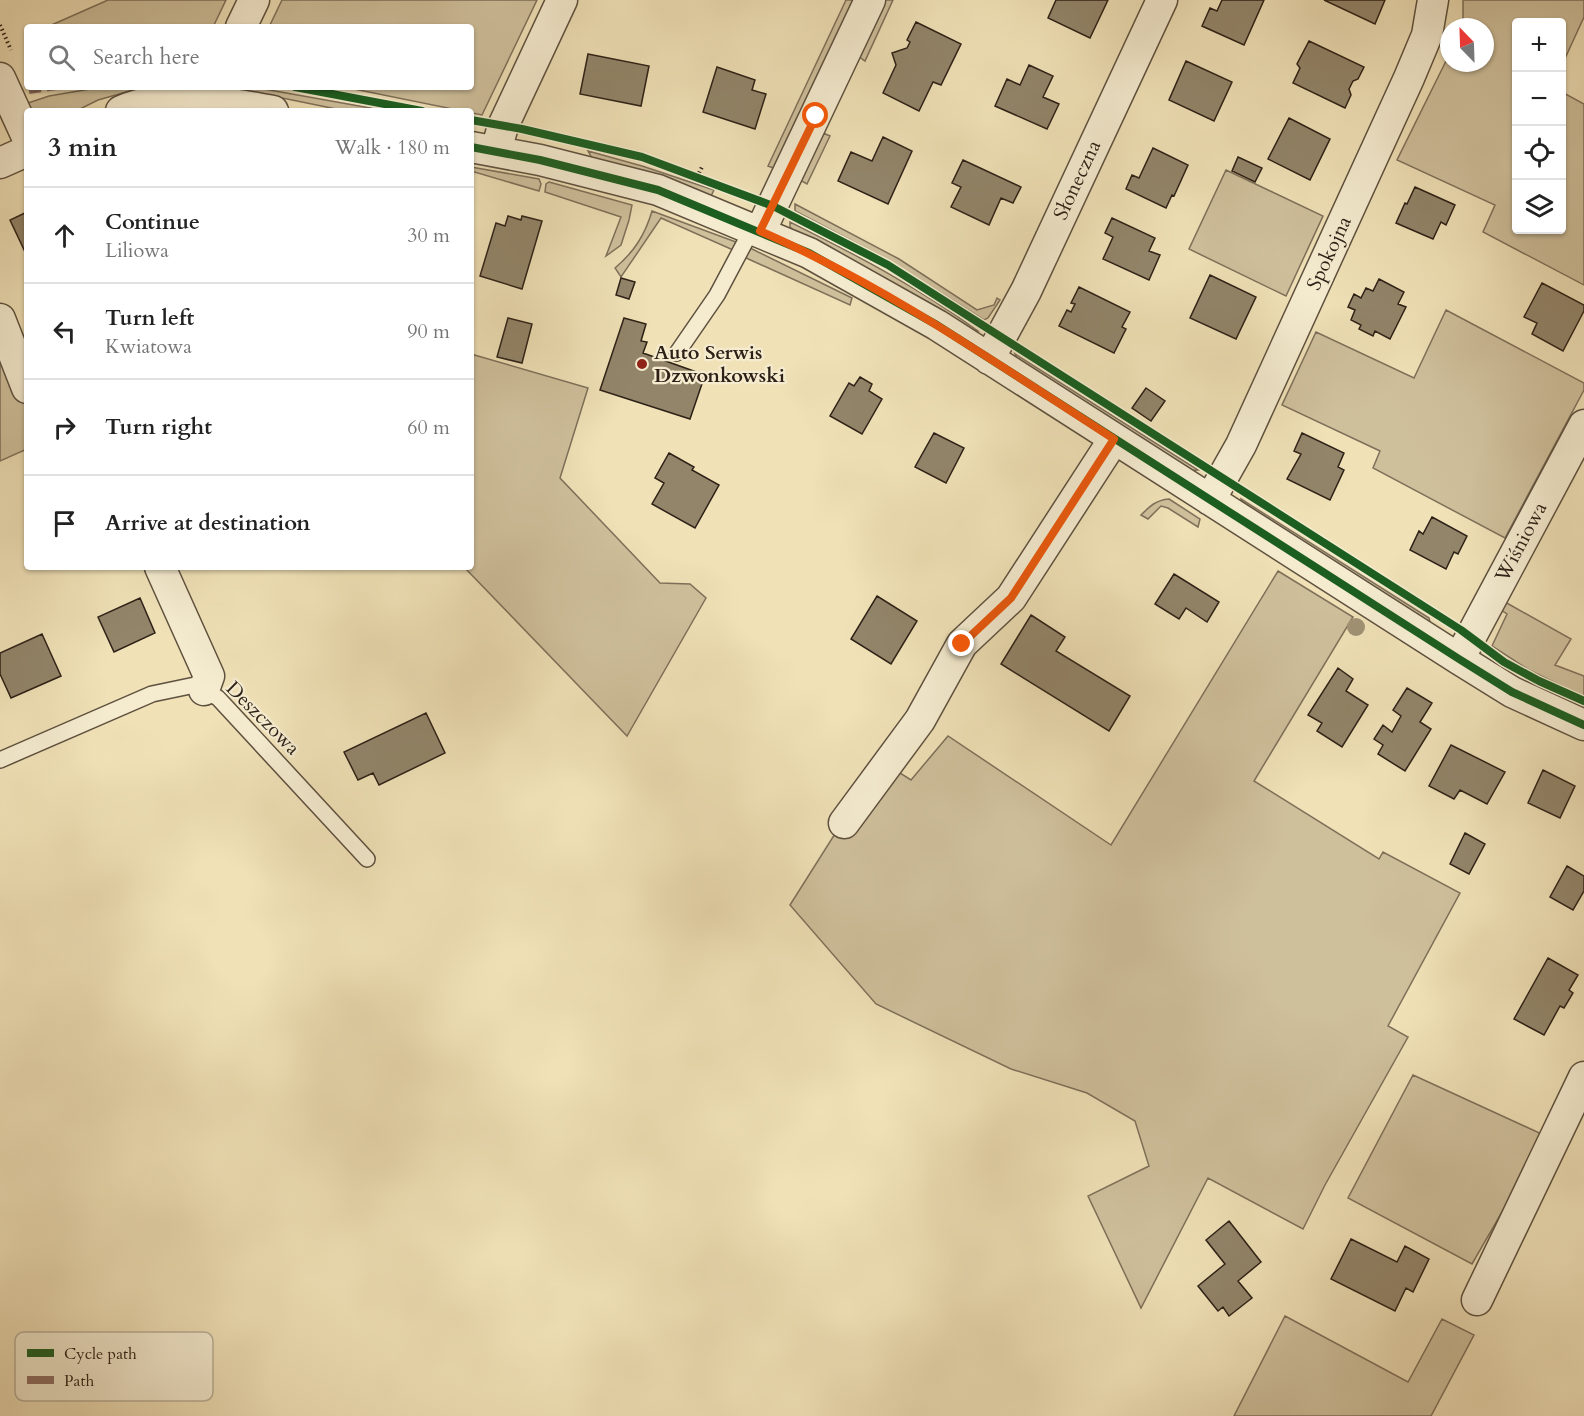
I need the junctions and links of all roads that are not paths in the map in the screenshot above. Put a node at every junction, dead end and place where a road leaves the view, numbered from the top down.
1 (254, 0) edge
2 (562, 0) edge
3 (870, 0) edge
4 (1162, 0) edge
5 (1433, 0) edge
6 (242, 24) edge
7 (0, 78) edge
8 (213, 94) edge
9 (128, 108) edge
10 (262, 108) edge
11 (24, 131) edge
12 (483, 149) edge
13 (24, 152) edge
14 (0, 163) edge
15 (756, 230) junction
16 (0, 319) edge
17 (677, 353) dead end
18 (989, 359) junction
19 (24, 380) edge
20 (1584, 425) edge
21 (1114, 439) junction
22 (1210, 500) junction
23 (161, 570) edge
24 (1459, 659) junction
25 (204, 690) junction
26 (1584, 725) edge
27 (0, 760) edge
28 (844, 823) dead end
29 (367, 859) dead end
30 (1584, 1077) edge
31 (1477, 1300) dead end

1 - 6 street
2 - 12 street
3 - 15 street
4 - 18 street, Słoneczna
5 - 22 street, Spokojna
7 - 11 street
8 - 9 street
8 - 10 street
12 - 15 street
13 - 14 street
15 - 17 lane
15 - 18 street
16 - 19 street
18 - 21 street
20 - 24 street, Wiśniowa
21 - 22 street
21 - 28 street
22 - 24 street
23 - 25 street
24 - 26 street
25 - 27 lane, Deszczowa
25 - 29 lane, Deszczowa
30 - 31 street

